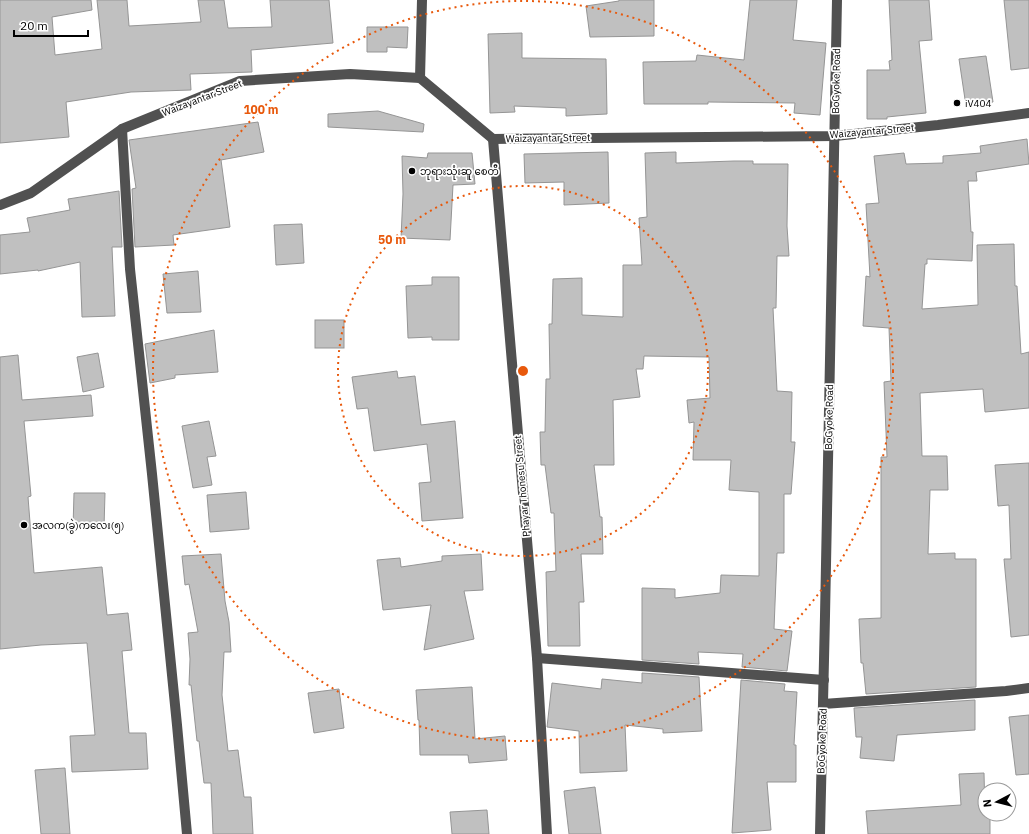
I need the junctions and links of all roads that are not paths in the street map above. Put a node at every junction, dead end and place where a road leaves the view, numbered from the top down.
1 (422, 0) edge
2 (837, 0) edge
3 (420, 78) junction
4 (1029, 113) edge
5 (122, 128) junction
6 (835, 136) junction
7 (493, 139) junction
8 (0, 205) edge
9 (537, 658) junction
10 (824, 680) junction
11 (1029, 688) edge
12 (823, 704) junction
13 (186, 834) edge
14 (547, 834) edge
15 (820, 834) edge

1 - 3 street
2 - 6 street, BoGyoke Road
3 - 5 street, Waizayantar Street
3 - 7 street, Waizayantar Street
4 - 6 street, Waizayantar Street
5 - 8 street, Waizayantar Street
5 - 13 street
6 - 7 street, Waizayantar Street
6 - 10 street, BoGyoke Road
7 - 9 street, Phayar Thonesu Street
9 - 10 street
9 - 14 street, Phayar Thonesu Street
10 - 12 street, BoGyoke Road
11 - 12 street
12 - 15 street, BoGyoke Road

